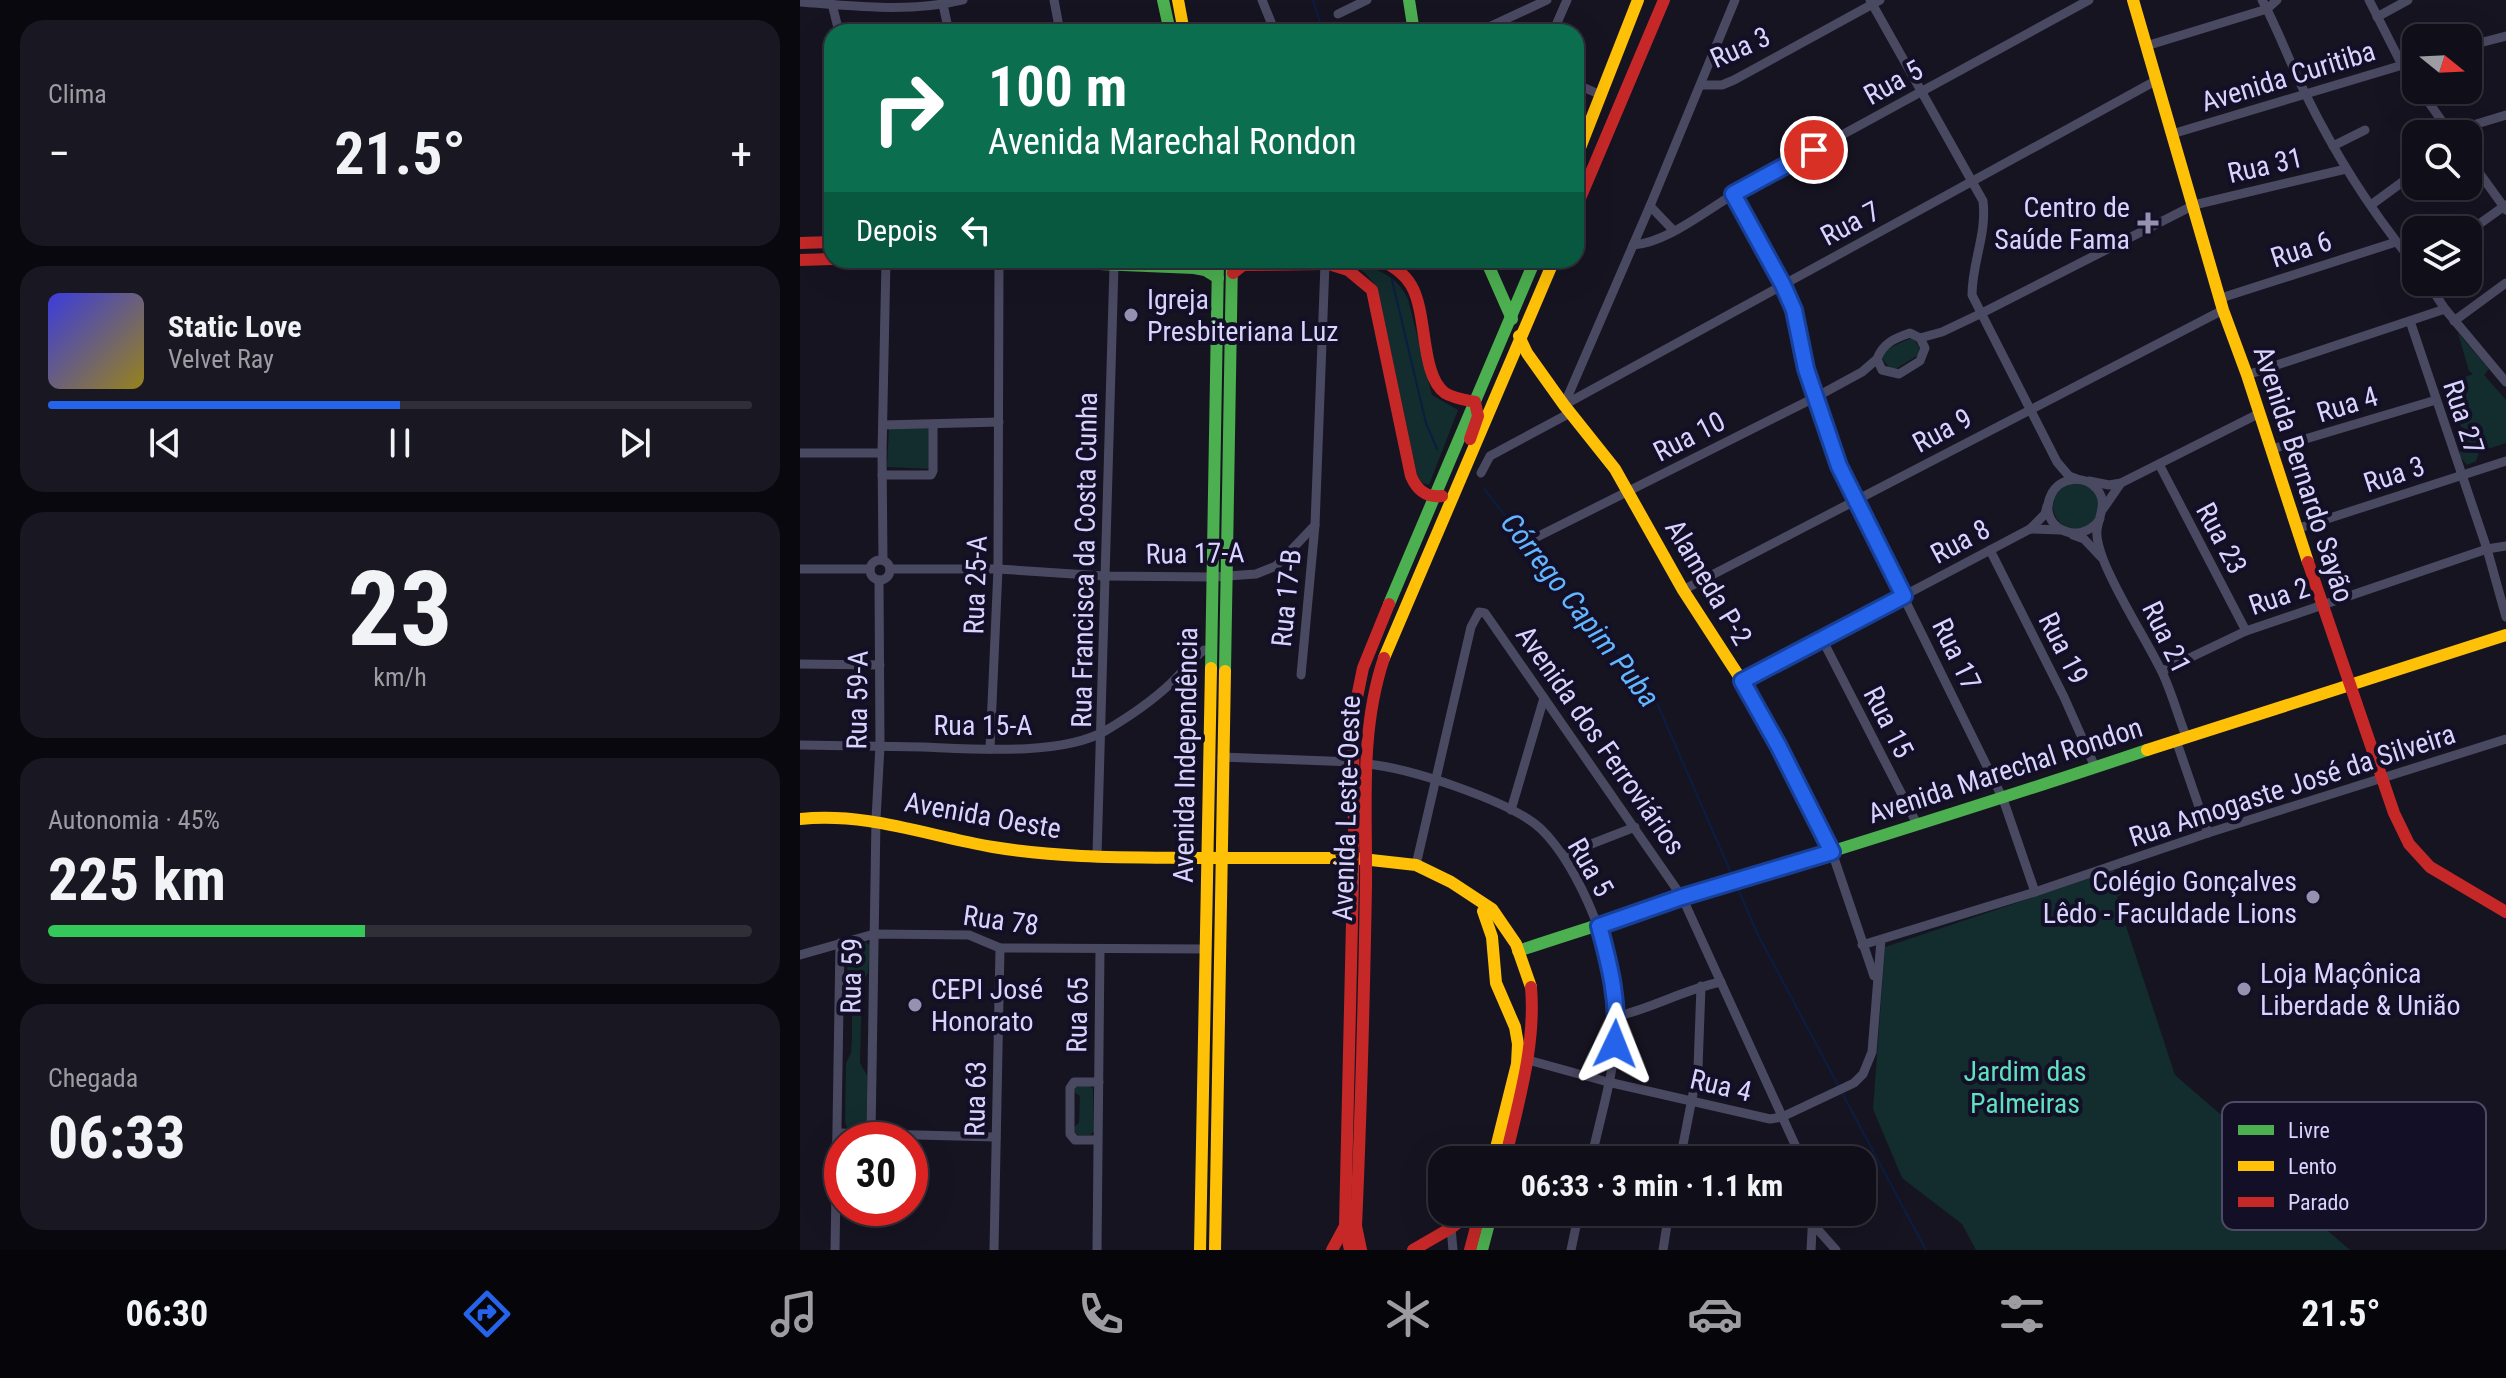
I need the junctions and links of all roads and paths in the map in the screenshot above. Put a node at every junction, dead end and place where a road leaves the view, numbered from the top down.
1 (963, 0) edge
2 (1054, 0) edge
3 (1163, 0) edge
4 (1178, 0) edge
5 (1262, 0) edge
6 (1367, 0) edge
7 (1409, 0) edge
8 (1547, 0) edge
9 (1567, 0) edge
10 (1638, 0) edge
11 (1664, 0) edge
12 (1735, 0) edge
13 (2089, 0) edge
14 (2133, 0) edge
15 (2277, 0) edge
16 (2369, 0) edge
17 (2408, 0) edge
18 (1874, 1) edge
19 (800, 2) edge
20 (942, 2) edge
21 (832, 4) junction
22 (2265, 4) edge
23 (1338, 14) dead end
24 (2377, 17) junction
25 (837, 24) edge
26 (947, 24) edge
27 (1058, 24) edge
28 (1168, 24) edge
29 (1182, 24) edge
30 (1272, 24) edge
31 (1413, 24) edge
32 (1495, 24) edge
33 (1556, 24) edge
34 (2506, 36) edge
35 (2482, 42) edge
36 (2146, 46) junction
37 (2402, 65) joint
38 (2157, 80) junction
39 (1701, 85) junction
40 (1584, 88) edge
41 (1922, 92) junction
42 (2305, 94) junction
43 (1601, 95) junction
44 (2506, 115) edge
45 (2482, 123) edge
46 (2365, 130) dead end
47 (2172, 134) junction
48 (1584, 138) edge
49 (2333, 146) junction
50 (2346, 169) junction
51 (2482, 176) edge
52 (1973, 182) junction
53 (2402, 182) edge
54 (1584, 189) edge
55 (1733, 194) junction
56 (2194, 205) junction
57 (2371, 205) junction
58 (1650, 206) junction
59 (2505, 207) edge
60 (2482, 223) edge
61 (1673, 230) junction
62 (824, 242) edge
63 (2396, 242) junction
64 (800, 243) edge
65 (1633, 245) junction
66 (2402, 249) edge
67 (824, 259) edge
68 (800, 260) edge
69 (886, 268) edge
70 (999, 268) edge
71 (1114, 268) edge
72 (1194, 268) edge
73 (1232, 268) edge
74 (1321, 268) edge
75 (1341, 268) edge
76 (1395, 268) edge
77 (1490, 268) edge
78 (1532, 268) edge
79 (1551, 268) edge
80 (1218, 270) edge
81 (1526, 283) junction
82 (2506, 283) edge
83 (1783, 285) junction
84 (1500, 286) junction
85 (2436, 296) edge
86 (2222, 304) junction
87 (2445, 309) junction
88 (1982, 313) junction
89 (1511, 317) junction
90 (2410, 321) junction
91 (2454, 321) junction
92 (1942, 332) junction
93 (1920, 338) junction
94 (1521, 340) junction
95 (1925, 348) junction
96 (1877, 359) junction
97 (1882, 370) junction
98 (1862, 372) junction
99 (2247, 375) junction
100 (2505, 378) edge
101 (1816, 397) junction
102 (2436, 400) junction
103 (1475, 402) junction
104 (1567, 409) junction
105 (2028, 409) junction
106 (2260, 413) junction
107 (999, 422) junction
108 (883, 425) junction
109 (933, 425) junction
110 (1215, 432) junction
111 (1230, 432) junction
112 (2272, 449) junction
113 (800, 453) edge
114 (882, 453) junction
115 (1469, 461) junction
116 (2506, 461) edge
117 (2057, 462) junction
118 (2160, 466) junction
119 (1481, 473) dead end
120 (882, 475) junction
121 (2460, 476) junction
122 (2081, 480) junction
123 (2121, 483) junction
124 (1456, 489) junction
125 (1627, 492) junction
126 (2051, 495) junction
127 (1434, 498) junction
128 (1856, 501) junction
129 (2102, 514) junction
130 (1315, 525) junction
131 (2030, 529) junction
132 (2296, 529) junction
133 (2066, 532) junction
134 (1535, 538) dead end
135 (2506, 546) edge
136 (2487, 549) junction
137 (1990, 550) junction
138 (2103, 559) junction
139 (883, 560) junction
140 (800, 569) edge
141 (870, 569) junction
142 (890, 569) junction
143 (998, 569) junction
144 (1104, 576) junction
145 (1213, 577) junction
146 (1228, 577) junction
147 (879, 580) junction
148 (1683, 590) junction
149 (1904, 596) junction
150 (2322, 605) junction
151 (2506, 617) edge
152 (2246, 631) junction
153 (2506, 635) edge
154 (1822, 639) junction
155 (1209, 650) junction
156 (1225, 663) junction
157 (800, 664) edge
158 (880, 665) junction
159 (2162, 671) junction
160 (1301, 675) dead end
161 (1742, 681) junction
162 (2351, 683) junction
163 (1544, 698) junction
164 (1102, 733) junction
165 (2181, 738) junction
166 (2506, 739) edge
167 (800, 745) edge
168 (880, 746) junction
169 (990, 749) junction
170 (1217, 757) junction
171 (1360, 763) junction
172 (2095, 767) junction
173 (2383, 776) junction
174 (1436, 779) junction
175 (2003, 799) junction
176 (1511, 810) junction
177 (803, 818) edge
178 (876, 819) junction
179 (1917, 824) junction
180 (1635, 827) junction
181 (2208, 833) junction
182 (1832, 852) junction
183 (1097, 855) junction
184 (1563, 855) junction
185 (1208, 858) junction
186 (1222, 858) junction
187 (1359, 859) junction
188 (1416, 865) junction
189 (2035, 892) junction
190 (1682, 897) junction
191 (1476, 900) junction
192 (2506, 912) edge
193 (1599, 926) junction
194 (874, 934) junction
195 (1881, 940) junction
196 (840, 943) junction
197 (1862, 945) junction
198 (1000, 948) junction
199 (1100, 949) junction
200 (1206, 949) junction
201 (1518, 951) junction
202 (800, 955) edge
203 (1497, 969) junction
204 (1721, 982) junction
205 (1875, 983) junction
206 (1701, 986) junction
207 (1532, 1003) junction
208 (1509, 1011) junction
209 (1618, 1016) junction
210 (1528, 1060) junction
211 (1099, 1082) junction
212 (1608, 1082) junction
213 (1692, 1101) junction
214 (1782, 1117) junction
215 (839, 1122) edge
216 (871, 1122) edge
217 (928, 1135) edge
218 (996, 1137) junction
219 (1097, 1140) junction
220 (1496, 1146) edge
221 (1508, 1146) edge
222 (1594, 1146) edge
223 (1683, 1146) edge
224 (1795, 1146) edge
225 (836, 1226) edge
226 (1351, 1226) junction
227 (1454, 1226) edge
228 (1476, 1226) edge
229 (1488, 1226) edge
230 (1576, 1226) edge
231 (1667, 1226) edge
232 (1812, 1226) edge
233 (1819, 1226) edge
234 (1451, 1228) junction
235 (835, 1250) edge
236 (994, 1250) edge
237 (1097, 1250) edge
238 (1200, 1250) edge
239 (1215, 1250) edge
240 (1332, 1250) edge
241 (1350, 1250) edge
242 (1361, 1250) edge
243 (1368, 1250) edge
244 (1413, 1250) edge
245 (1453, 1250) edge
246 (1470, 1250) edge
247 (1482, 1250) edge
248 (1571, 1250) edge
249 (1663, 1250) edge
250 (1811, 1250) edge
251 (1836, 1250) edge

1 - 20 street
2 - 27 street
3 - 28 main road
4 - 29 main road
5 - 30 street
6 - 23 street
7 - 31 main road
8 - 32 street
9 - 33 street
10 - 43 main road
11 - 54 main road
12 - 39 street
13 - 41 street, Rua 5
14 - 36 main road, Avenida Bernardo Sayão
15 - 22 street
16 - 24 street
17 - 24 street
18 - 39 street, Rua 3
18 - 41 street
19 - 21 street
20 - 21 street
20 - 26 street
21 - 25 street
22 - 36 street
22 - 42 street
24 - 37 street
34 - 35 street
36 - 38 main road, Avenida Bernardo Sayão
37 - 42 street, Avenida Curitiba
38 - 47 main road, Avenida Bernardo Sayão
38 - 52 street, Rua 7
39 - 58 street
40 - 43 street
41 - 52 street
41 - 55 street, Rua 5
42 - 47 street, Avenida Curitiba
42 - 49 street
43 - 48 main road
44 - 45 street
46 - 49 street
47 - 56 main road, Avenida Bernardo Sayão
49 - 50 street
50 - 56 street, Rua 31
50 - 57 street
51 - 59 street
52 - 83 street, Rua 7
52 - 88 street
53 - 57 street
55 - 61 street, Rua 5
55 - 83 street
56 - 86 main road, Avenida Bernardo Sayão
56 - 88 street
57 - 63 street
58 - 61 street
58 - 65 street
59 - 60 street
61 - 65 street, Rua 5
62 - 64 main road
63 - 66 street
63 - 86 street, Rua 6
65 - 104 street
67 - 68 main road
69 - 108 street
70 - 107 street, Rua 25-A
71 - 144 street, Rua Francisca da Costa Cunha
72 - 80 main road
73 - 111 main road, Avenida Independência
74 - 130 street
75 - 127 main road
76 - 103 main road
77 - 84 main road, Alameda P-2
78 - 81 main road, Avenida Leste-Oeste
79 - 94 main road, Avenida Leste-Oeste
80 - 110 main road, Avenida Independência
81 - 84 main road
81 - 89 main road, Avenida Leste-Oeste
82 - 91 street
83 - 101 street
83 - 104 street, Rua 7
84 - 89 main road, Alameda P-2
85 - 87 street
86 - 99 main road, Avenida Bernardo Sayão
86 - 105 street, Rua 9
87 - 90 street
87 - 91 street
88 - 92 street
88 - 105 street
89 - 94 main road, Alameda P-2
89 - 103 main road, Avenida Leste-Oeste
90 - 99 street
90 - 102 street, Rua 27
91 - 100 street
92 - 93 street
92 - 95 street
93 - 95 street
93 - 96 street
94 - 104 main road, Alameda P-2
94 - 115 main road, Avenida Leste-Oeste
95 - 97 street
96 - 97 street
96 - 98 street, Rua 10
97 - 98 street, Rua 10
98 - 101 street, Rua 10
99 - 106 main road, Avenida Bernardo Sayão
101 - 125 street, Rua 10
101 - 128 street, Rua 17
102 - 112 street, Rua 4
102 - 121 street, Rua 27
103 - 115 main road
103 - 127 main road, Avenida Leste-Oeste
104 - 119 street, Rua 7
104 - 125 main road, Alameda P-2
105 - 117 street
105 - 128 street, Rua 9
106 - 112 main road, Avenida Bernardo Sayão
106 - 118 street
107 - 109 street
107 - 143 street, Rua 25-A
108 - 109 street
108 - 114 street
109 - 120 street
110 - 111 main road
110 - 145 main road, Avenida Independência
111 - 146 main road, Avenida Independência
112 - 132 main road, Avenida Bernardo Sayão
113 - 114 street
114 - 120 street
115 - 124 main road, Avenida Leste-Oeste
116 - 121 street, Rua 3
117 - 122 street
117 - 126 street
118 - 123 street
118 - 152 street, Rua 23
120 - 139 street
121 - 132 street, Rua 3
121 - 136 street, Rua 27
122 - 123 street
122 - 126 street
122 - 129 street
123 - 129 street
124 - 127 main road
124 - 171 main road, Avenida Leste-Oeste
125 - 134 street, Rua 10
125 - 148 main road, Alameda P-2
126 - 131 street, Rua 8
126 - 133 street
127 - 171 main road, Avenida Leste-Oeste
128 - 148 street, Rua 9
128 - 149 street, Rua 17
129 - 133 street
129 - 138 street, Rua 21
130 - 146 street, Rua 17-A
130 - 160 street, Rua 17-B
131 - 133 street, Rua 8
131 - 137 street, Rua 8
132 - 150 main road, Avenida Bernardo Sayão
133 - 138 street, Rua 21
135 - 136 street, Rua 2
136 - 150 street, Rua 2
136 - 151 street, Rua 27
137 - 149 street, Rua 8
137 - 172 street, Rua 19
138 - 159 street, Rua 21
139 - 141 street
139 - 142 street
140 - 141 street
141 - 147 street
142 - 143 street, Rua 17-A
142 - 147 street
143 - 144 street, Rua 17-A
143 - 169 street, Rua 25-A
144 - 145 street, Rua 17-A
144 - 164 street, Rua Francisca da Costa Cunha
145 - 146 street, Rua 17-A
145 - 155 main road, Avenida Independência
146 - 156 main road, Avenida Independência
147 - 158 street, Rua 59-A
148 - 161 main road, Alameda P-2
149 - 154 street, Rua 8
149 - 175 street, Rua 17
150 - 152 street, Rua 2
150 - 162 main road, Avenida Bernardo Sayão
152 - 159 street, Rua 2
153 - 162 main road, Avenida Marechal Rondon
154 - 161 street, Rua 8
154 - 179 street, Rua 15
155 - 156 street
155 - 164 street, Rua 15-A
155 - 170 main road, Avenida Independência
156 - 170 main road, Avenida Independência
157 - 158 street
158 - 168 street, Rua 59-A
159 - 165 street, Rua 21
161 - 182 main road, Alameda P-2
162 - 165 main road, Avenida Marechal Rondon
162 - 173 main road, Avenida Bernardo Sayão
163 - 174 street, Avenida dos Ferroviários
163 - 176 street
163 - 180 street, Avenida dos Ferroviários
164 - 169 street, Rua 15-A
164 - 183 street, Rua Francisca da Costa Cunha
165 - 172 main road, Avenida Marechal Rondon
165 - 181 street, Rua 21
166 - 173 street, Rua Amogaste José da Silveira
167 - 168 street, Rua 15-A
168 - 169 street, Rua 15-A
168 - 178 street, Rua 59-A
170 - 171 street, Rua 5
170 - 185 main road, Avenida Independência
170 - 186 main road, Avenida Independência
171 - 174 street, Rua 5
171 - 187 main road, Avenida Leste-Oeste
172 - 175 main road, Avenida Marechal Rondon
173 - 181 street, Rua Amogaste José da Silveira
173 - 192 main road, Avenida Bernardo Sayão
174 - 176 street, Rua 5
174 - 188 street
175 - 179 main road, Avenida Marechal Rondon
175 - 189 street, Rua 17
176 - 184 street, Rua 5
177 - 178 main road, Avenida Oeste
178 - 183 main road, Avenida Oeste
178 - 194 street, Rua 59
179 - 182 main road, Avenida Marechal Rondon
180 - 184 street
180 - 190 street, Avenida dos Ferroviários
181 - 189 street, Rua Amogaste José da Silveira
182 - 190 main road, Avenida Marechal Rondon
182 - 197 street, Alameda P-2
183 - 185 main road, Avenida Oeste
184 - 193 street, Rua 5
185 - 186 main road, Avenida Oeste
185 - 200 main road, Avenida Independência
186 - 187 main road, Avenida Oeste
186 - 239 main road, Avenida Independência
187 - 188 main road, Avenida Oeste
187 - 226 main road, Avenida Leste-Oeste
188 - 191 main road, Avenida Oeste
189 - 195 street, Rua Amogaste José da Silveira
190 - 193 main road, Avenida Marechal Rondon
190 - 204 street, Avenida dos Ferroviários
191 - 201 main road, Avenida Oeste
191 - 203 main road
193 - 201 main road, Avenida Marechal Rondon
193 - 209 street, Rua 5
194 - 196 street, Rua 78
194 - 198 street, Rua 78
194 - 216 street, Rua 59
195 - 197 street, Rua Amogaste José da Silveira
195 - 205 street
196 - 202 street, Rua 78
196 - 215 street, Rua 59
197 - 205 street, Alameda P-2
198 - 199 street, Rua 78
198 - 218 street, Rua 63
199 - 200 street, Rua 78
199 - 211 street, Rua 65
200 - 238 main road, Avenida Independência
201 - 203 main road
201 - 207 main road, Avenida Oeste
203 - 208 main road
204 - 206 street
204 - 214 street, Avenida dos Ferroviários
205 - 214 street, Rua 4
206 - 209 street
206 - 213 street
207 - 208 main road
207 - 210 main road, Avenida Oeste
208 - 220 main road
209 - 212 street, Rua 5
210 - 212 street, Rua 4
210 - 221 main road, Avenida Oeste
211 - 219 street, Rua 65
211 - 219 street, Rua 65
212 - 213 street, Rua 4
212 - 222 street, Rua 5
213 - 214 street, Rua 4
213 - 223 street
214 - 224 street, Avenida dos Ferroviários
217 - 218 street
218 - 236 street, Rua 63
219 - 237 street, Rua 65
225 - 235 street, Rua 59
226 - 240 main road, Avenida Leste-Oeste
226 - 241 main road, Avenida Leste-Oeste
226 - 242 main road, Avenida Leste-Oeste
226 - 243 main road
227 - 234 main road
228 - 246 main road
229 - 247 main road
230 - 248 street
231 - 249 street
232 - 250 street
233 - 251 street
234 - 244 main road
234 - 245 street

